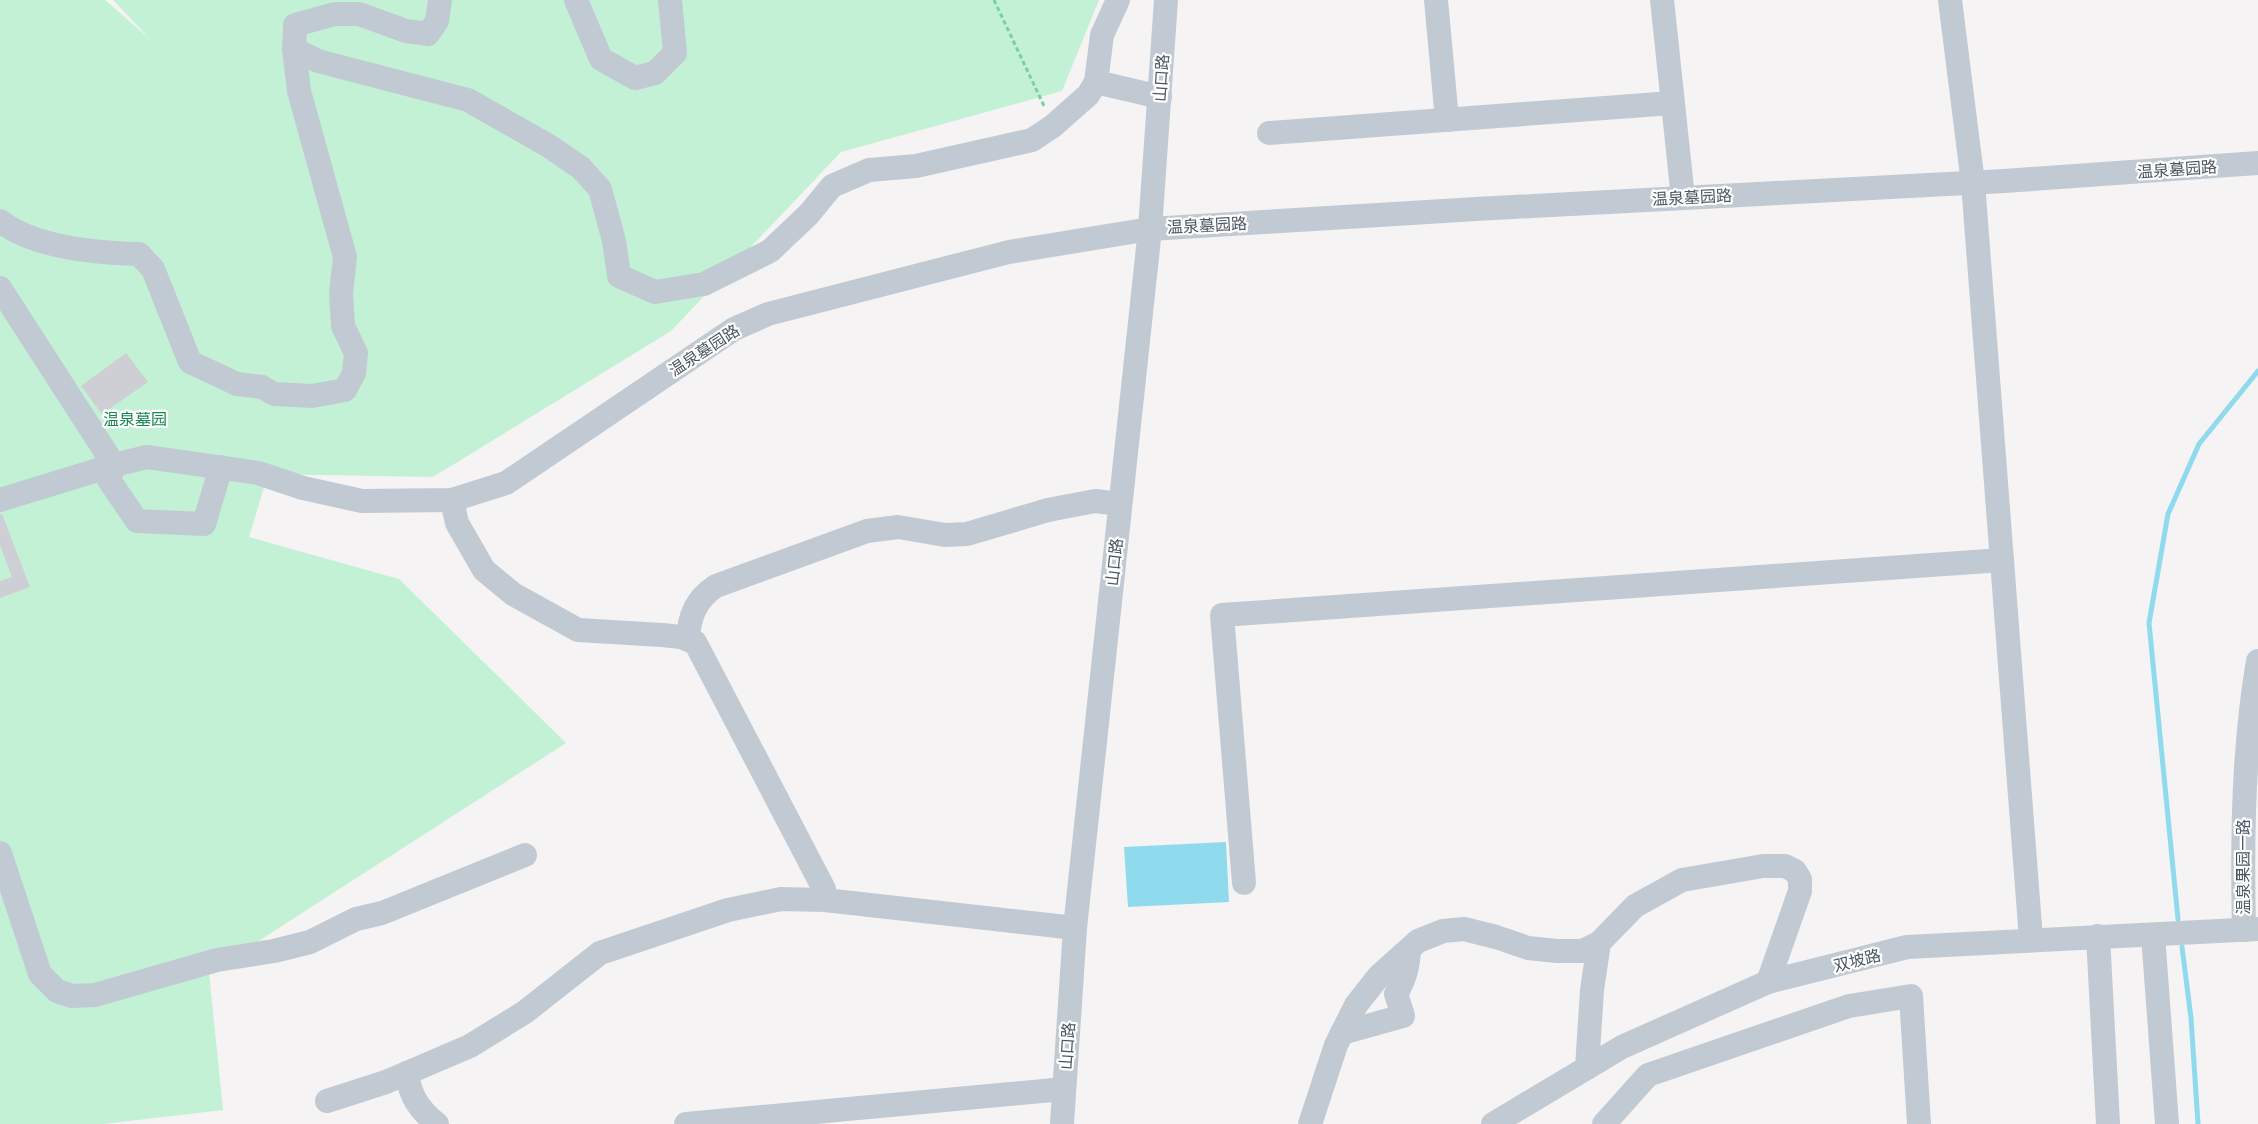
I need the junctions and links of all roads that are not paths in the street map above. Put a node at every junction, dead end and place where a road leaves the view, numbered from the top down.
1 (440, 0) edge
2 (576, 0) edge
3 (670, 0) edge
4 (1118, 0) edge
5 (1166, 0) edge
6 (1436, 0) edge
7 (1662, 0) edge
8 (1950, 0) edge
9 (294, 49) junction
10 (1096, 82) junction
11 (1160, 97) junction
12 (1672, 103) junction
13 (1447, 120) junction
14 (1269, 133) dead end
15 (2258, 163) edge
16 (1973, 183) junction
17 (1683, 198) junction
18 (0, 221) edge
19 (1150, 229) junction
20 (0, 288) edge
21 (114, 465) junction
22 (221, 467) junction
23 (0, 500) edge
24 (452, 500) junction
25 (1120, 504) junction
26 (2002, 560) junction
27 (688, 640) junction
28 (2258, 661) edge
29 (0, 853) edge
30 (525, 855) dead end
31 (1244, 883) dead end
32 (825, 900) junction
33 (1075, 928) junction
34 (2251, 929) edge
35 (2153, 935) junction
36 (2098, 936) junction
37 (2031, 939) junction
38 (1599, 943) junction
39 (1409, 950) junction
40 (1768, 982) junction
41 (1342, 1033) junction
42 (1587, 1068) junction
43 (407, 1073) junction
44 (1064, 1089) junction
45 (327, 1101) dead end
46 (437, 1124) edge
47 (686, 1124) edge
48 (1062, 1124) edge
49 (1310, 1124) edge
50 (1493, 1124) edge
51 (1604, 1124) edge
52 (1919, 1124) edge
53 (2108, 1124) edge
54 (2167, 1124) edge

1 - 9 street
2 - 3 street
4 - 10 street
5 - 11 street, 山口路
6 - 13 street
7 - 12 street
8 - 16 street
9 - 10 street
9 - 18 street
10 - 11 street
11 - 19 street, 山口路
12 - 13 street
12 - 17 street
13 - 14 street
15 - 16 street, 温泉墓园路
16 - 17 street, 温泉墓园路
16 - 26 street
17 - 19 street, 温泉墓园路
19 - 24 street, 温泉墓园路
19 - 25 street, 山口路
20 - 21 street
21 - 22 street, 温泉墓园路
21 - 22 street
21 - 23 street, 温泉墓园路
22 - 24 street, 温泉墓园路
24 - 27 street
25 - 27 street
25 - 33 street, 山口路
26 - 31 street
26 - 37 street
27 - 32 street
28 - 34 street, 温泉果园一路
29 - 30 street
32 - 33 street
32 - 43 street
33 - 44 street, 山口路
34 - 35 street, 双坡路
35 - 36 street, 双坡路
35 - 54 street
36 - 37 street, 双坡路
36 - 53 street
37 - 40 street, 双坡路
38 - 39 street
38 - 40 street
38 - 42 street
39 - 41 street
39 - 41 street
40 - 42 street, 双坡路
41 - 49 street
42 - 50 street, 双坡路
43 - 45 street
43 - 46 street
44 - 47 street
44 - 48 street, 山口路
51 - 52 street

